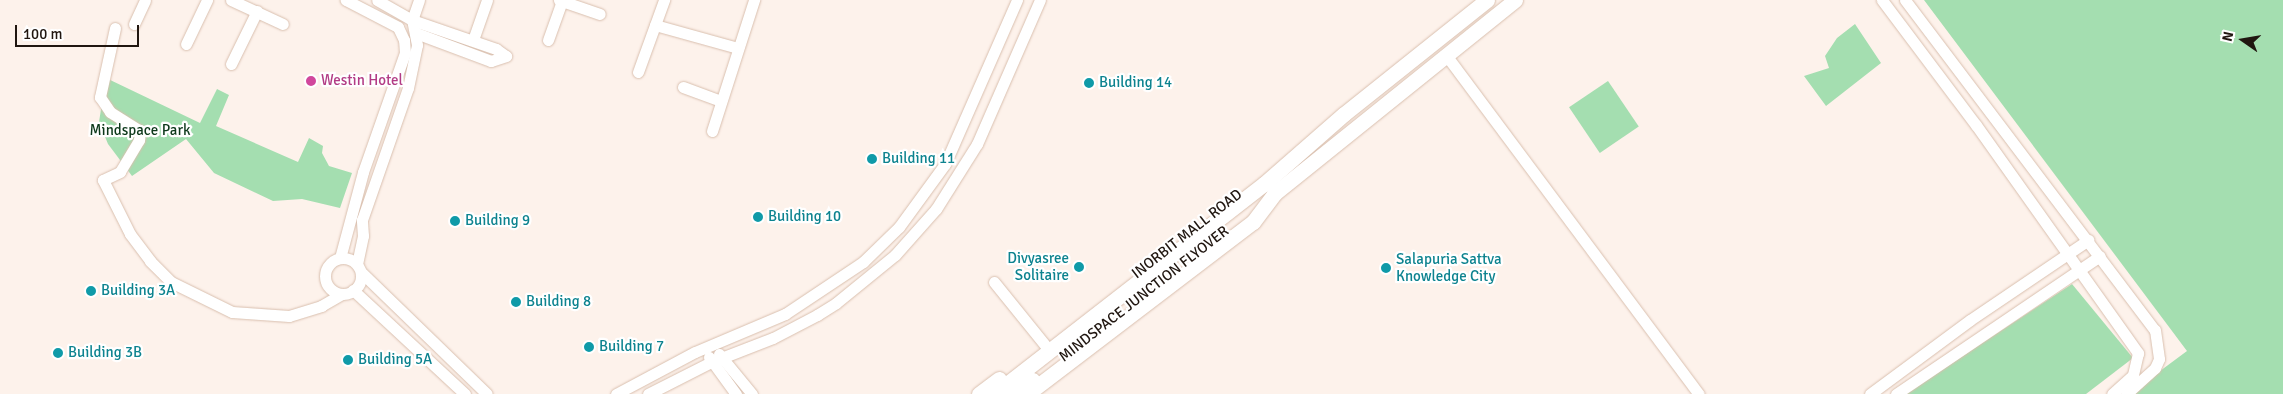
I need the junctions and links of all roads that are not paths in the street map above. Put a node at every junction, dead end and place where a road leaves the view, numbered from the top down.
1 (145, 0) edge
2 (207, 0) edge
3 (231, 0) edge
4 (346, 0) edge
5 (377, 0) edge
6 (419, 0) edge
7 (487, 0) edge
8 (664, 0) edge
9 (754, 0) edge
10 (1017, 0) edge
11 (1040, 0) edge
12 (1487, 0) edge
13 (1515, 0) edge
14 (1882, 0) edge
15 (1905, 0) edge
16 (560, 1) edge
17 (257, 11) junction
18 (600, 14) dead end
19 (412, 20) junction
20 (134, 24) dead end
21 (283, 24) dead end
22 (655, 25) junction
23 (115, 28) dead end
24 (416, 33) junction
25 (473, 40) junction
26 (548, 40) dead end
27 (186, 44) dead end
28 (738, 48) junction
29 (1446, 54) junction
30 (230, 64) dead end
31 (638, 72) dead end
32 (683, 87) dead end
33 (721, 101) junction
34 (712, 131) dead end
35 (959, 136) junction
36 (977, 144) junction
37 (1269, 189) junction
38 (2088, 240) junction
39 (2067, 254) junction
40 (2100, 256) junction
41 (340, 258) junction
42 (359, 268) junction
43 (2079, 271) junction
44 (994, 282) dead end
45 (354, 290) junction
46 (342, 294) junction
47 (709, 346) junction
48 (1056, 349) junction
49 (717, 360) junction
50 (987, 393) edge
51 (465, 394) edge
52 (487, 394) edge
53 (616, 394) edge
54 (648, 394) edge
55 (736, 394) edge
56 (752, 394) edge
57 (1013, 394) edge
58 (1027, 394) edge
59 (1699, 394) edge
60 (1870, 394) edge
61 (1896, 394) edge
62 (2112, 394) edge
63 (2126, 394) edge

1 - 20 street
2 - 27 street
3 - 17 street
4 - 41 street
5 - 19 street
6 - 19 street
7 - 25 street
8 - 22 street
9 - 28 street
10 - 35 street
11 - 36 street
12 - 37 main road, INORBIT MALL ROAD
13 - 29 main road, INORBIT MALL ROAD
14 - 39 street
15 - 38 street
16 - 18 street
16 - 26 street
17 - 21 street
17 - 30 street
19 - 24 street
19 - 25 street
22 - 28 street
22 - 31 street
23 - 46 street
24 - 25 street
24 - 42 street
28 - 33 street
29 - 37 main road, INORBIT MALL ROAD
29 - 59 street
32 - 33 street
33 - 34 street
35 - 36 street
35 - 47 street
36 - 49 street
37 - 48 main road, MINDSPACE JUNCTION FLYOVER
37 - 58 main road, INORBIT MALL ROAD
38 - 39 street
38 - 40 street
39 - 43 street
39 - 60 street
40 - 43 street
40 - 63 street
41 - 42 street
41 - 46 street
42 - 45 street
42 - 52 street
43 - 61 street
43 - 62 street
44 - 48 street
45 - 46 street
45 - 51 street
47 - 49 street
47 - 53 street
48 - 50 main road, MINDSPACE JUNCTION FLYOVER
48 - 57 main road, MINDSPACE JUNCTION FLYOVER
49 - 54 street
49 - 55 street
49 - 56 street

